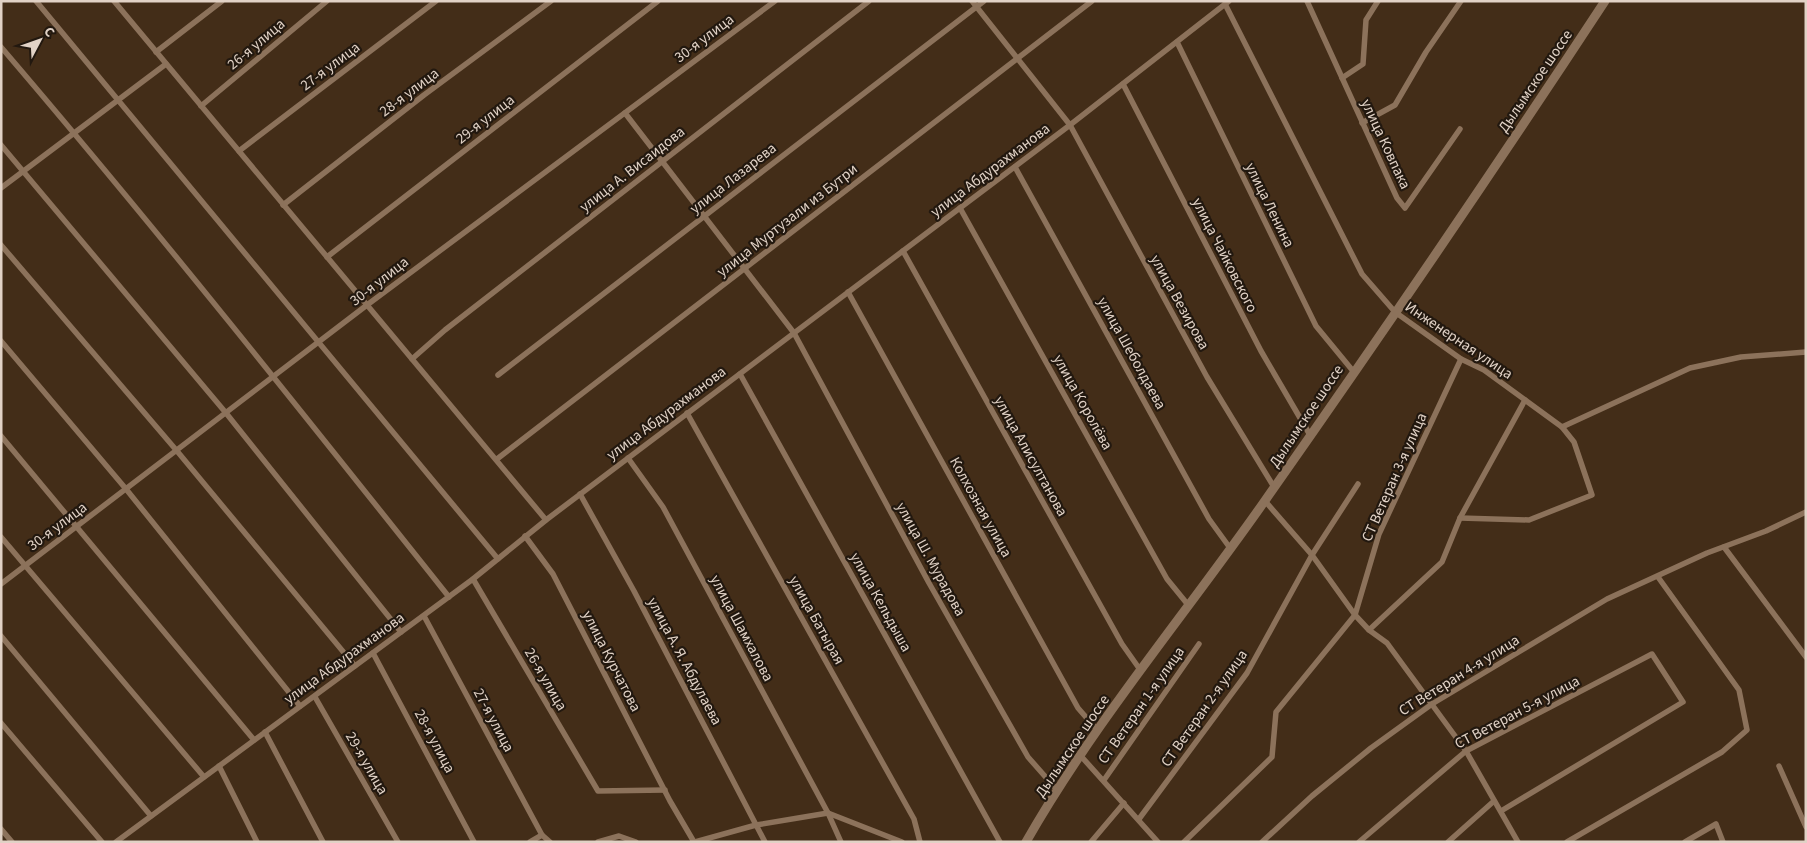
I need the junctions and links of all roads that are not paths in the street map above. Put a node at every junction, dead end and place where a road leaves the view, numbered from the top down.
1 (36, 1) edge
2 (222, 1) edge
3 (327, 1) edge
4 (436, 1) edge
5 (552, 1) edge
6 (658, 1) edge
7 (775, 1) edge
8 (869, 1) edge
9 (972, 1) edge
10 (984, 1) edge
11 (1092, 1) edge
12 (1307, 1) edge
13 (1461, 1) edge
14 (1605, 1) edge
15 (118, 3) edge
16 (1227, 3) edge
17 (1377, 3) edge
18 (976, 7) junction
19 (1177, 42) junction
20 (1, 47) edge
21 (156, 52) junction
22 (1018, 58) junction
23 (166, 64) junction
24 (1342, 78) junction
25 (1123, 84) junction
26 (118, 100) junction
27 (201, 106) junction
28 (625, 113) junction
29 (1362, 123) junction
30 (1070, 125) junction
31 (1460, 129) dead end
32 (74, 133) junction
33 (1, 146) edge
34 (239, 151) junction
35 (661, 162) junction
36 (1015, 167) junction
37 (23, 172) junction
38 (1, 188) edge
39 (283, 205) junction
40 (960, 208) junction
41 (704, 216) junction
42 (1, 245) edge
43 (903, 251) junction
44 (327, 257) junction
45 (744, 269) junction
46 (848, 292) junction
47 (367, 305) junction
48 (1395, 312) junction
49 (794, 333) junction
50 (1, 341) edge
51 (319, 343) junction
52 (1806, 352) edge
53 (412, 359) junction
54 (1461, 359) junction
55 (1353, 371) junction
56 (740, 374) junction
57 (498, 375) dead end
58 (274, 377) junction
59 (1525, 400) junction
60 (687, 413) junction
61 (226, 414) junction
62 (1562, 427) junction
63 (1310, 435) junction
64 (1, 436) edge
65 (177, 451) junction
66 (628, 458) junction
67 (497, 459) junction
68 (1358, 484) dead end
69 (1274, 487) junction
70 (126, 489) junction
71 (580, 494) junction
72 (1265, 501) junction
73 (1806, 512) edge
74 (1460, 518) junction
75 (546, 520) junction
76 (77, 527) junction
77 (525, 536) junction
78 (1, 537) edge
79 (1724, 546) junction
80 (1230, 548) junction
81 (1312, 555) junction
82 (498, 558) junction
83 (24, 566) junction
84 (1658, 577) junction
85 (473, 579) junction
86 (1, 584) edge
87 (449, 597) junction
88 (1189, 606) junction
89 (1355, 615) junction
90 (424, 616) junction
91 (1368, 630) junction
92 (401, 632) junction
93 (1, 636) edge
94 (1199, 644) dead end
95 (373, 653) junction
96 (1806, 657) edge
97 (355, 666) junction
98 (1141, 671) junction
99 (315, 697) junction
100 (1432, 704) junction
101 (300, 706) junction
102 (1, 724) edge
103 (1098, 731) junction
104 (265, 732) junction
105 (254, 740) junction
106 (1466, 751) junction
107 (1080, 755) junction
108 (219, 766) junction
109 (1779, 766) dead end
110 (204, 777) junction
111 (1104, 780) junction
112 (665, 790) junction
113 (1057, 790) junction
114 (1494, 801) junction
115 (1124, 803) junction
116 (1501, 812) junction
117 (828, 813) junction
118 (151, 816) junction
119 (1139, 819) junction
120 (756, 825) junction
121 (1806, 826) edge
122 (1, 829) edge
123 (542, 835) junction
124 (12, 842) edge
125 (102, 842) edge
126 (116, 842) edge
127 (257, 842) edge
128 (323, 842) edge
129 (398, 842) edge
130 (474, 842) edge
131 (530, 842) edge
132 (550, 842) edge
133 (598, 842) edge
134 (636, 842) edge
135 (695, 842) edge
136 (765, 842) edge
137 (841, 842) edge
138 (902, 842) edge
139 (920, 842) edge
140 (1000, 842) edge
141 (1026, 842) edge
142 (1091, 842) edge
143 (1158, 842) edge
144 (1184, 842) edge
145 (1262, 842) edge
146 (1358, 842) edge
147 (1448, 842) edge
148 (1518, 842) edge
149 (1567, 842) edge
150 (1685, 842) edge
151 (1723, 842) edge

1 - 26 street
2 - 21 street
3 - 27 street, 26-я улица
4 - 34 street, 27-я улица
5 - 39 street, 28-я улица
6 - 44 street, 29-я улица
7 - 28 street, 30-я улица
8 - 35 street, улица А. Висаидова
9 - 18 street, улица Везирова
10 - 18 street, улица Лазарева
11 - 22 street, улица Муртузали из Бутри
12 - 24 street, улица Ковпака
13 - 29 street
14 - 48 main road, Дылымское шоссе
15 - 21 street
16 - 19 street, улица Абдурахманова
16 - 48 street, Инженерная улица
17 - 24 street
18 - 22 street, улица Везирова
18 - 41 street, улица Лазарева
19 - 25 street, улица Абдурахманова
19 - 55 street, улица Ленина
20 - 32 street
21 - 23 street
22 - 30 street, улица Везирова
22 - 45 street, улица Муртузали из Бутри
23 - 26 street
23 - 27 street
24 - 29 street, улица Ковпака
25 - 30 street, улица Абдурахманова
25 - 63 street, улица Чайковского
26 - 32 street
26 - 51 street
27 - 34 street
28 - 35 street, улица Ш. Мурадова
28 - 47 street, 30-я улица
29 - 31 street, улица Ковпака
30 - 36 street, улица Абдурахманова
30 - 69 street, улица Везирова
32 - 37 street
32 - 58 street
33 - 37 street
34 - 39 street
35 - 41 street, улица Ш. Мурадова
35 - 53 street, улица А. Висаидова
36 - 40 street, улица Абдурахманова
36 - 80 street, улица Шеболдаева
37 - 38 street
37 - 61 street
39 - 44 street
40 - 43 street, улица Абдурахманова
40 - 88 street, улица Королёва
41 - 45 street, улица Ш. Мурадова
41 - 57 street, улица Лазарева
42 - 65 street
43 - 46 street, улица Абдурахманова
43 - 98 street, улица Алисултанова
44 - 47 street
45 - 49 street, улица Ш. Мурадова
45 - 67 street, улица Муртузали из Бутри
46 - 49 street, улица Абдурахманова
46 - 103 street, Колхозная улица
47 - 51 street, 30-я улица
47 - 53 street
48 - 54 street, Инженерная улица
48 - 55 main road, Дылымское шоссе
49 - 56 street, улица Абдурахманова
49 - 113 street, улица Ш. Мурадова
50 - 70 street
51 - 58 street, 30-я улица
51 - 82 street
52 - 62 street
53 - 67 street
54 - 59 street, Инженерная улица
54 - 89 street, СТ Ветеран 3-я улица
55 - 63 main road, Дылымское шоссе
56 - 60 street, улица Абдурахманова
56 - 140 street, улица Кельдыша
58 - 61 street, 30-я улица
58 - 87 street
59 - 62 street, Инженерная улица
59 - 74 street
60 - 66 street, улица Абдурахманова
60 - 139 street, улица Батырая
61 - 65 street, 30-я улица
61 - 92 street
62 - 74 street
63 - 69 main road, Дылымское шоссе
64 - 76 street
65 - 70 street, 30-я улица
65 - 97 street
66 - 71 street, улица Абдурахманова
66 - 117 street, улица Шамхалова
67 - 75 street
68 - 81 street, СТ Ветеран 2-я улица
69 - 72 main road, Дылымское шоссе
70 - 76 street, 30-я улица
70 - 101 street
71 - 75 street, улица Абдурахманова
71 - 120 street, улица А. Я. Абдулаева
72 - 80 main road, Дылымское шоссе
72 - 81 street
73 - 79 street, СТ Ветеран 4-я улица
74 - 91 street
75 - 77 street, улица Абдурахманова
76 - 83 street, 30-я улица
76 - 105 street
77 - 82 street, улица Абдурахманова
77 - 112 street, улица Курчатова
78 - 83 street
79 - 84 street, СТ Ветеран 4-я улица
79 - 96 street
80 - 88 main road, Дылымское шоссе
81 - 89 street
81 - 119 street, СТ Ветеран 2-я улица
82 - 85 street, улица Абдурахманова
83 - 86 street, 30-я улица
83 - 110 street
84 - 100 street, СТ Ветеран 4-я улица
84 - 149 street
85 - 87 street, улица Абдурахманова
85 - 112 street, 26-я улица
87 - 90 street, улица Абдурахманова
88 - 98 main road, Дылымское шоссе
89 - 91 street
89 - 144 street, СТ Ветеран 3-я улица
90 - 92 street, улица Абдурахманова
90 - 123 street, 27-я улица
91 - 100 street
92 - 95 street, улица Абдурахманова
93 - 118 street
94 - 111 street, СТ Ветеран 1-я улица
95 - 97 street, улица Абдурахманова
95 - 130 street, 28-я улица
97 - 99 street, улица Абдурахманова
98 - 103 main road, Дылымское шоссе
99 - 101 street, улица Абдурахманова
99 - 129 street, 29-я улица
100 - 106 street
100 - 145 street, СТ Ветеран 4-я улица
101 - 104 street, улица Абдурахманова
102 - 125 street
103 - 107 main road, Дылымское шоссе
104 - 105 street, улица Абдурахманова
104 - 128 street
105 - 108 street, улица Абдурахманова
106 - 114 street
106 - 116 street, СТ Ветеран 5-я улица
106 - 146 street, СТ Ветеран 5-я улица
107 - 111 street
107 - 113 main road, Дылымское шоссе
108 - 110 street, улица Абдурахманова
108 - 127 street
109 - 121 street
110 - 118 street, улица Абдурахманова
111 - 115 street
112 - 135 street, улица Курчатова
113 - 141 main road, Дылымское шоссе
114 - 116 street
114 - 147 street
115 - 119 street
115 - 142 street
116 - 148 street
117 - 120 street
117 - 137 street, улица Шамхалова
117 - 138 street
118 - 126 street, улица Абдурахманова
119 - 143 street
120 - 135 street
120 - 136 street, улица А. Я. Абдулаева
122 - 124 street
123 - 131 street
123 - 132 street
133 - 134 street
150 - 151 street

